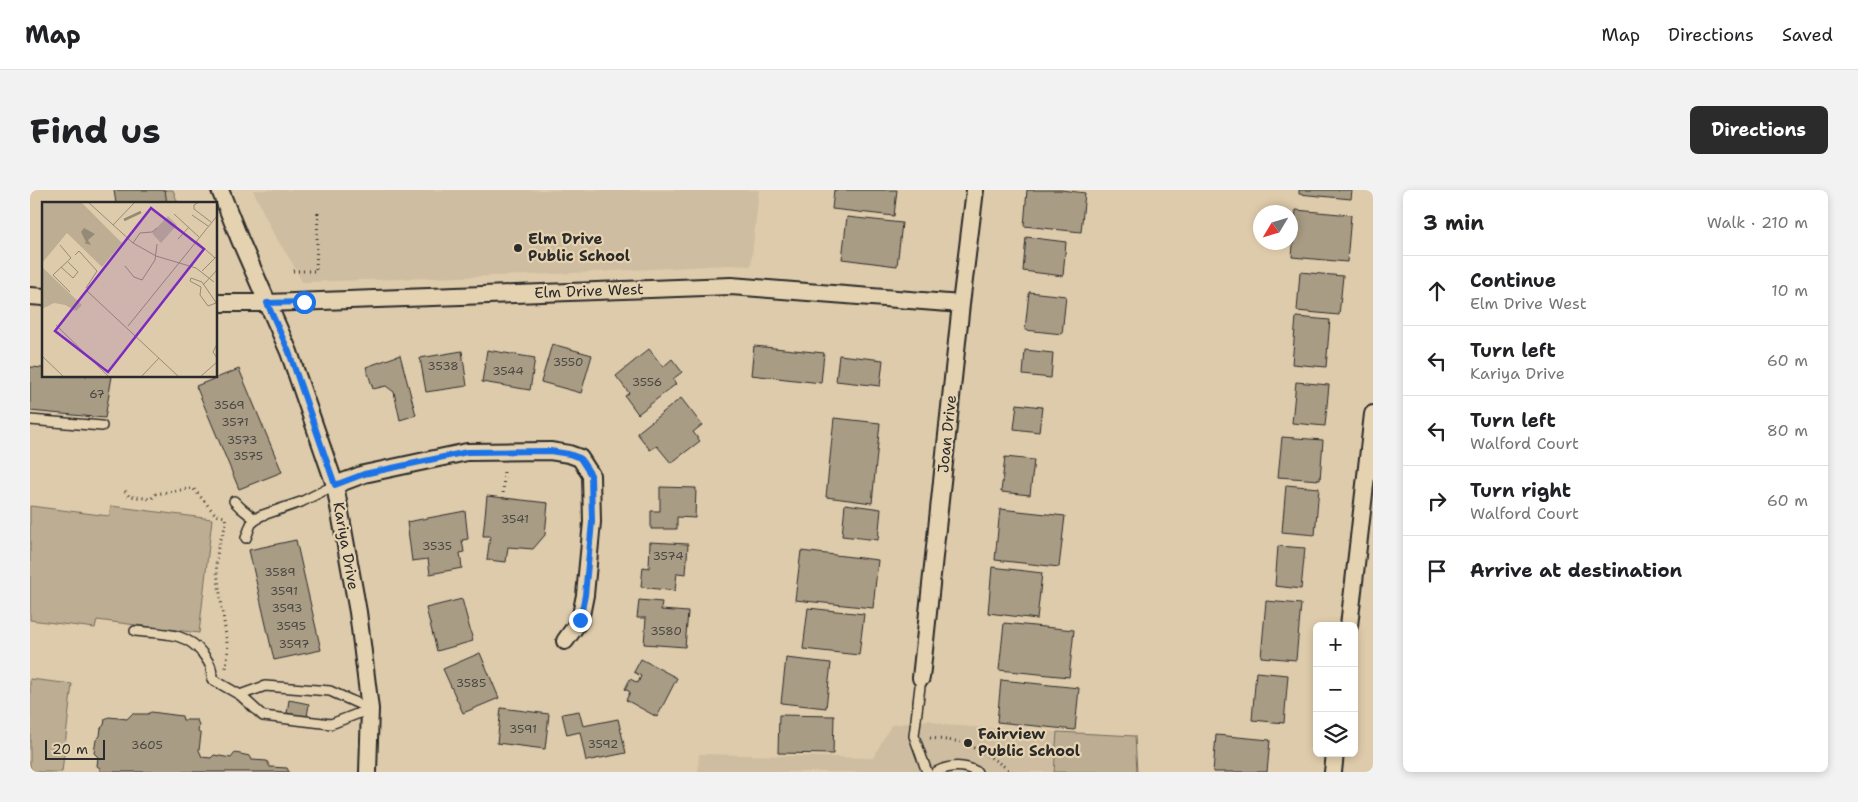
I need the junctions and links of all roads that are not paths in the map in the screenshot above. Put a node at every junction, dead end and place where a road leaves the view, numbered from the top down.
1 (220, 190) edge
2 (975, 190) edge
3 (218, 303) edge
4 (267, 303) junction
5 (961, 304) junction
6 (1373, 414) edge
7 (30, 420) edge
8 (102, 426) dead end
9 (335, 485) junction
10 (234, 501) dead end
11 (256, 520) junction
12 (246, 538) dead end
13 (1349, 622) edge
14 (135, 631) dead end
15 (566, 641) dead end
16 (921, 678) joint
17 (240, 695) junction
18 (370, 708) junction
19 (1335, 757) edge
20 (368, 772) edge
21 (927, 772) edge
22 (936, 772) edge
23 (976, 772) edge
24 (1333, 772) edge

1 - 4 street, Kariya Drive
2 - 5 street, Joan Drive
3 - 4 street, Elm Drive West
4 - 5 street, Elm Drive West
4 - 9 street, Kariya Drive
5 - 16 street, Joan Drive
6 - 13 street
7 - 8 lane
9 - 11 lane
9 - 15 street
9 - 18 street, Kariya Drive
10 - 11 lane
11 - 12 lane
14 - 17 lane
16 - 21 lane
17 - 18 lane
17 - 18 lane
18 - 20 street, Kariya Drive
19 - 24 street
22 - 23 lane

